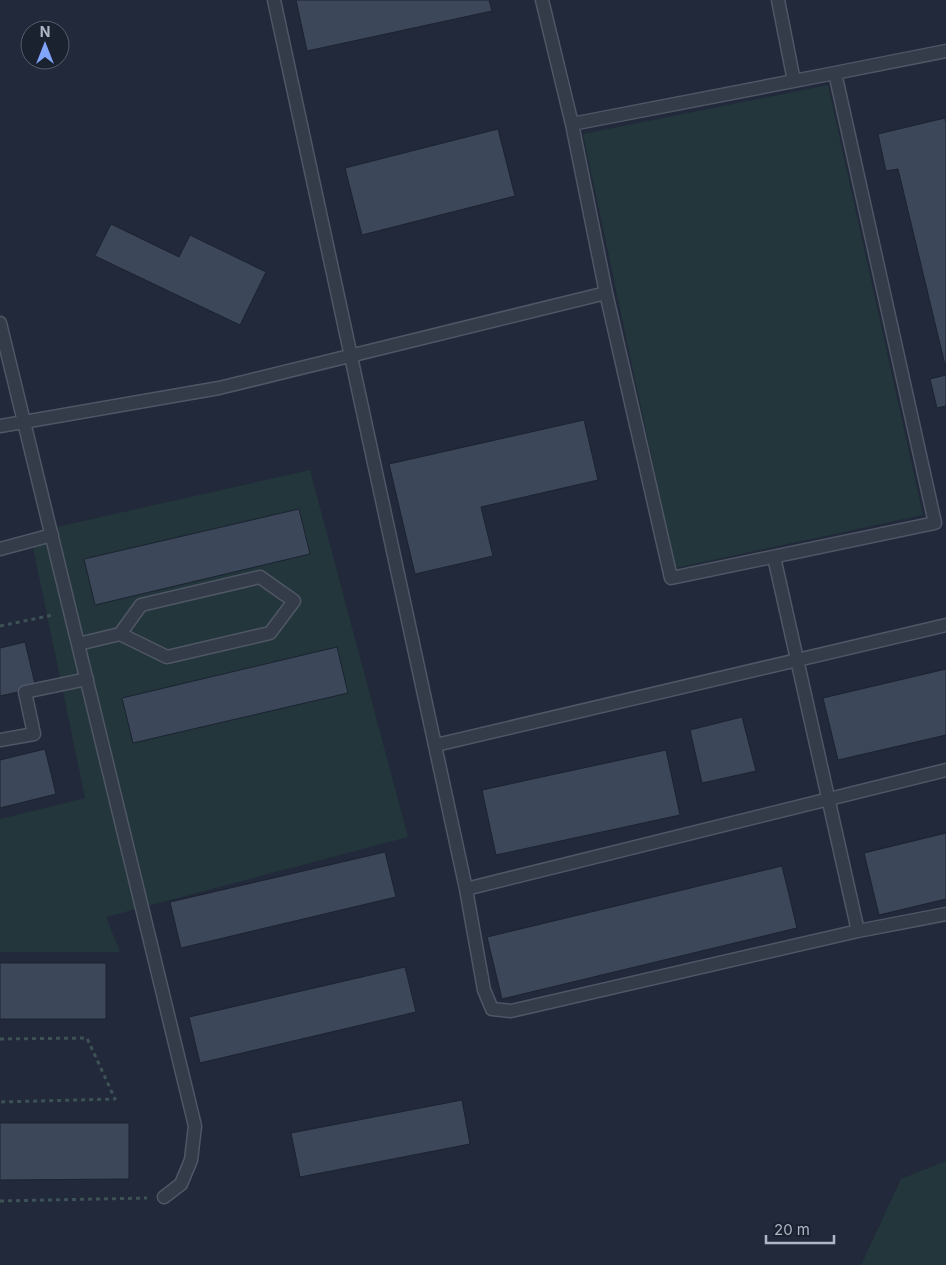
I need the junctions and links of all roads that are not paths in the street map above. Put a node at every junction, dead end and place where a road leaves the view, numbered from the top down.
1 (274, 0) edge
2 (542, 0) edge
3 (778, 0) edge
4 (946, 51) edge
5 (835, 72) junction
6 (794, 81) junction
7 (572, 124) junction
8 (606, 293) junction
9 (0, 324) edge
10 (350, 356) junction
11 (25, 422) junction
12 (0, 426) edge
13 (52, 535) junction
14 (0, 548) edge
15 (774, 557) junction
16 (946, 625) edge
17 (120, 634) junction
18 (78, 644) junction
19 (797, 660) junction
20 (87, 679) junction
21 (0, 740) edge
22 (436, 745) junction
23 (946, 770) edge
24 (828, 800) junction
25 (466, 889) junction
26 (946, 914) edge
27 (858, 931) junction
28 (164, 1197) road end

1 - 10 lane
2 - 7 lane
3 - 6 lane
4 - 5 lane
5 - 6 lane
5 - 15 lane
6 - 7 lane
7 - 8 lane
8 - 10 lane
8 - 15 lane
9 - 11 lane
10 - 11 lane
10 - 22 lane
11 - 12 lane
11 - 13 lane
13 - 14 lane
13 - 18 lane
15 - 19 lane
16 - 19 lane
17 - 17 lane
17 - 18 lane
18 - 20 lane
19 - 22 lane
19 - 24 lane
20 - 21 lane
20 - 28 lane
22 - 25 lane
23 - 24 lane
24 - 25 lane
24 - 27 lane
25 - 27 lane
26 - 27 lane

